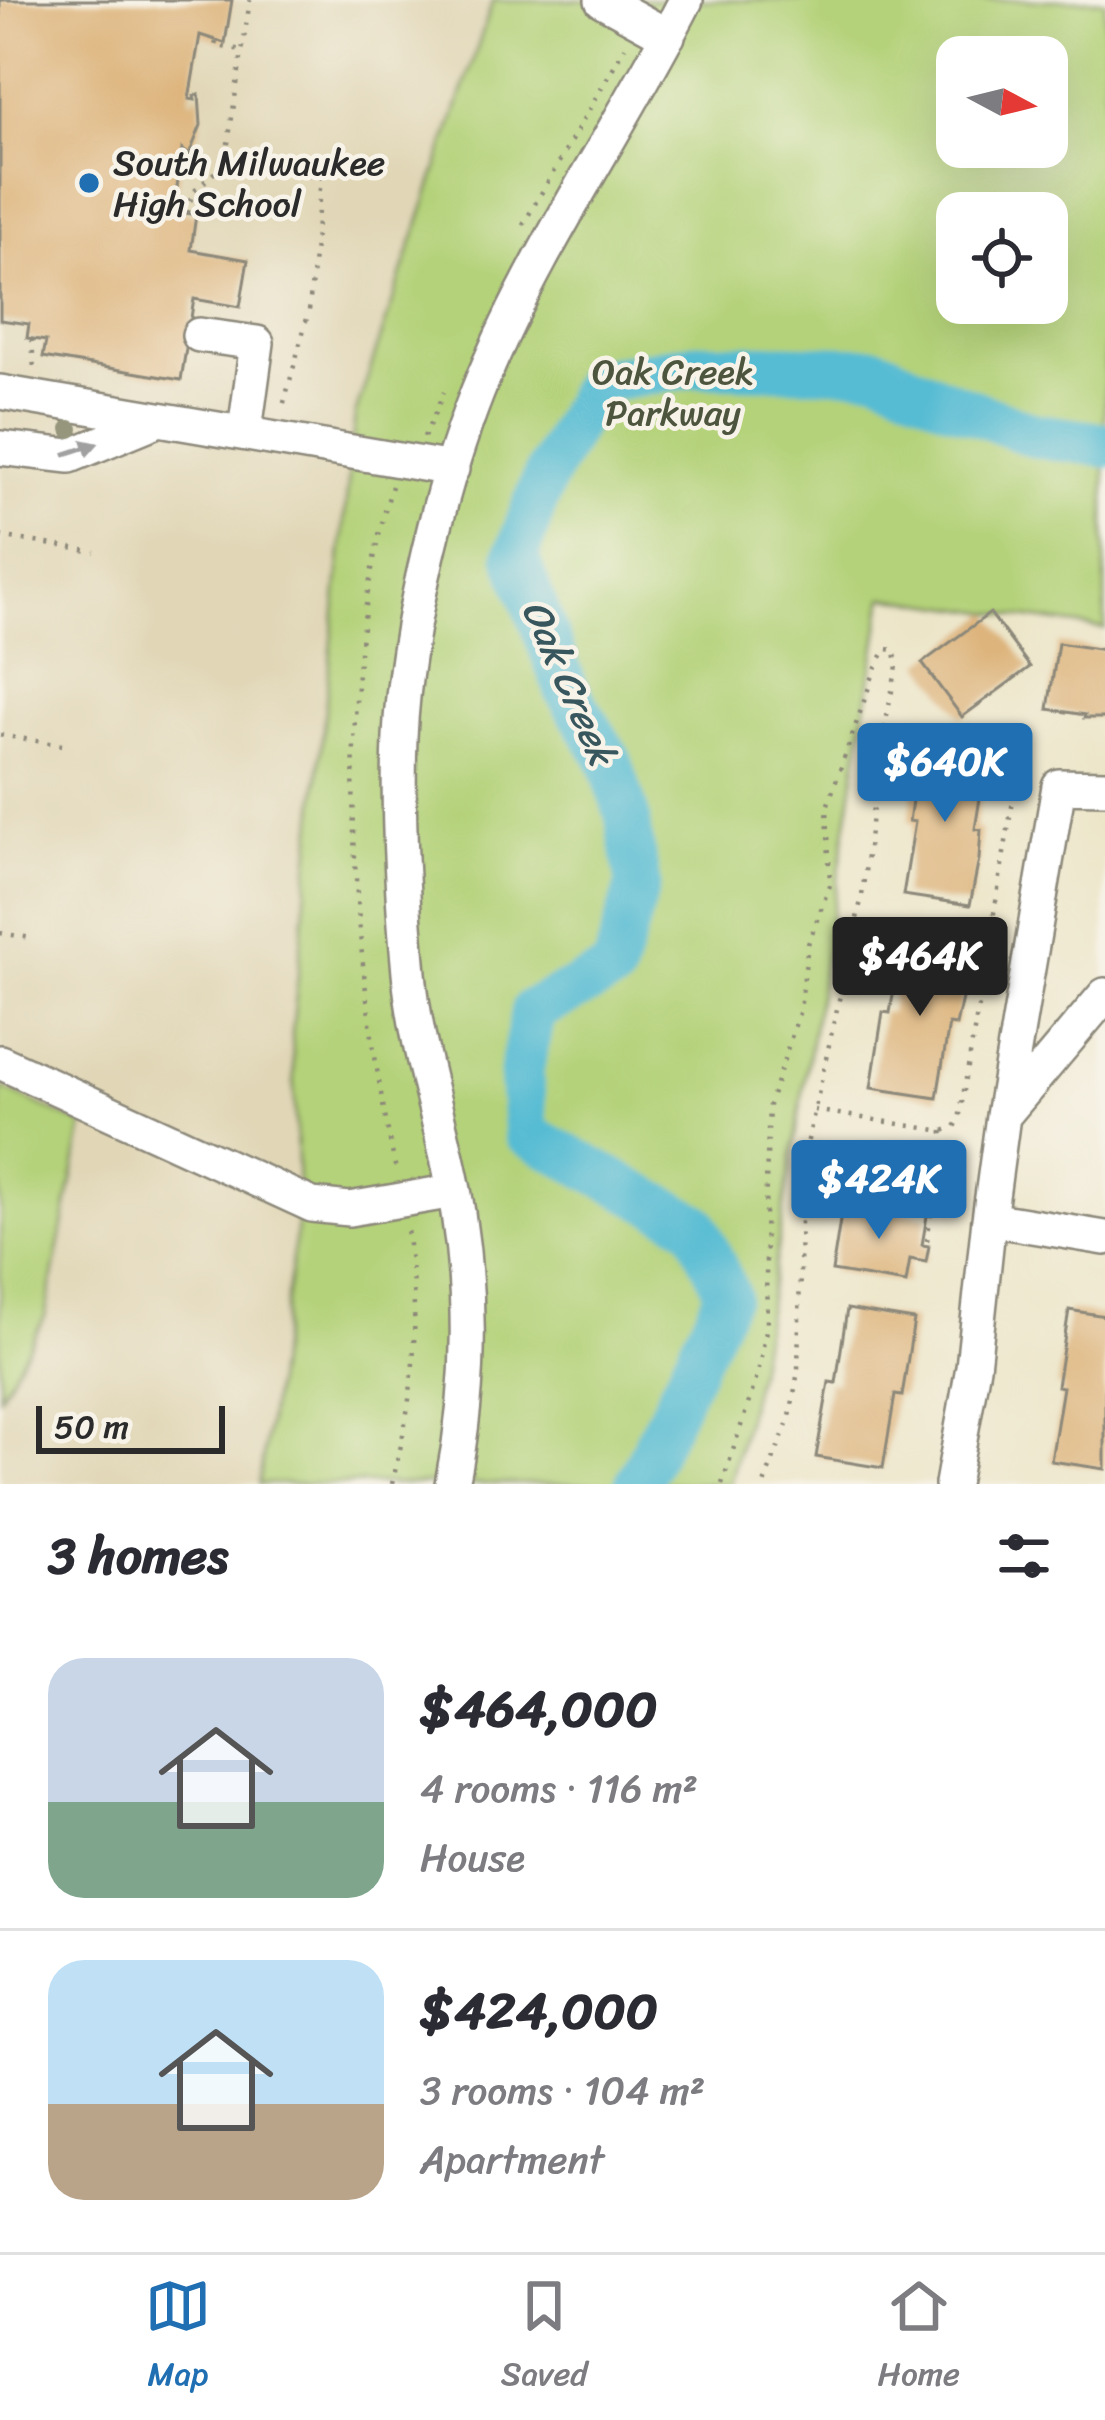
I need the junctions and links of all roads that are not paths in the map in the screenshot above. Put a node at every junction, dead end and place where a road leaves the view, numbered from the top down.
1 (602, 0) edge
2 (686, 0) edge
3 (668, 36) junction
4 (200, 335) dead end
5 (0, 392) edge
6 (263, 418) road end
7 (159, 420) junction
8 (0, 448) edge
9 (452, 469) junction
10 (1105, 787) edge
11 (1105, 995) edge
12 (0, 1062) edge
13 (1003, 1116) junction
14 (454, 1191) junction
15 (989, 1219) junction
16 (1105, 1238) edge
17 (452, 1484) edge
18 (952, 1484) edge

1 - 3 street
2 - 3 street
3 - 9 street
4 - 6 street
5 - 7 street
8 -> 7 street
7 - 9 street
9 - 14 street
10 - 13 street
11 - 13 street
12 - 14 street
13 - 15 street
14 - 17 street
15 - 16 street
15 - 18 street

